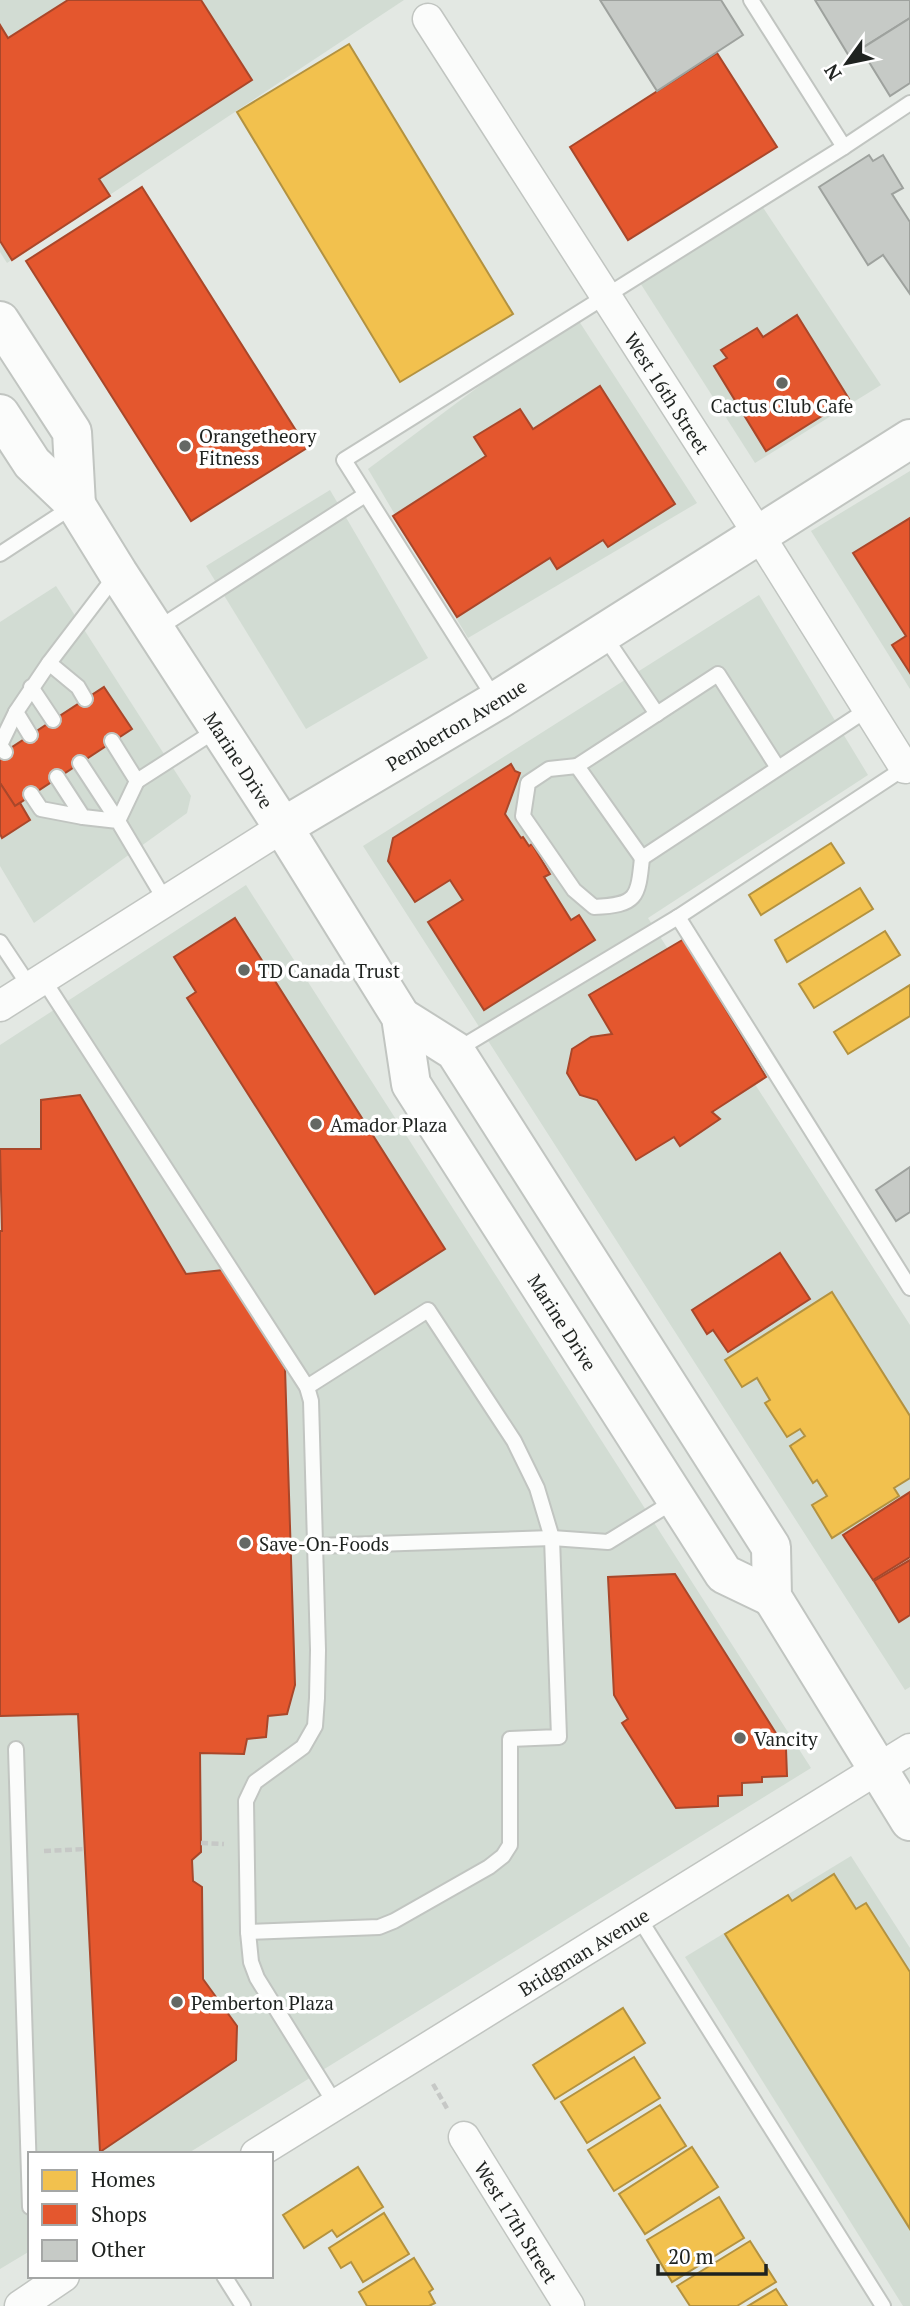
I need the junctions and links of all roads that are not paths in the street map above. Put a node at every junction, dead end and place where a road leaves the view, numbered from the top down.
1 (751, 0) edge
2 (428, 19) dead end
3 (910, 103) edge
4 (844, 147) junction
5 (605, 296) junction
6 (0, 321) edge
7 (0, 414) edge
8 (910, 439) edge
9 (365, 495) junction
10 (76, 505) junction
11 (759, 535) junction
12 (0, 554) edge
13 (118, 573) junction
14 (156, 630) junction
15 (603, 633) junction
16 (49, 663) junction
17 (31, 687) junction
18 (85, 699) dead end
19 (496, 701) junction
20 (868, 709) junction
21 (16, 712) junction
22 (657, 714) junction
23 (53, 720) dead end
24 (219, 728) junction
25 (30, 735) dead end
26 (112, 741) dead end
27 (5, 752) dead end
28 (80, 763) dead end
29 (577, 766) junction
30 (907, 766) edge
31 (778, 768) junction
32 (57, 777) dead end
33 (137, 781) junction
34 (31, 794) dead end
35 (83, 817) junction
36 (118, 821) junction
37 (283, 827) junction
38 (642, 858) junction
39 (165, 900) junction
40 (678, 917) junction
41 (0, 942) edge
42 (36, 983) junction
43 (0, 1006) edge
44 (401, 1017) junction
45 (454, 1051) junction
46 (910, 1288) edge
47 (307, 1387) junction
48 (678, 1499) junction
49 (552, 1538) junction
50 (315, 1546) junction
51 (772, 1597) junction
52 (16, 1749) dead end
53 (910, 1749) edge
54 (877, 1770) junction
55 (910, 1821) edge
56 (639, 1918) junction
57 (248, 1932) junction
58 (337, 2105) junction
59 (464, 2137) road end
60 (28, 2152) edge
61 (259, 2152) edge
62 (60, 2278) edge
63 (225, 2278) edge
64 (28, 2293) edge
65 (243, 2306) edge
66 (569, 2306) edge
67 (883, 2306) edge

1 - 4 lane
2 - 5 street, West 16th Street
3 - 4 lane
4 - 5 lane
5 - 9 lane
5 - 11 street, West 16th Street
6 - 10 main road, Marine Drive
7 - 10 main road, Marine Drive
8 - 11 main road, Pemberton Avenue
9 - 14 lane
9 - 19 lane
10 - 12 lane
10 - 13 main road, Marine Drive
11 - 15 main road, Pemberton Avenue
11 - 20 street, West 16th Street
13 - 14 main road, Marine Drive
13 - 16 lane
14 - 24 main road, Marine Drive
15 - 19 main road, Pemberton Avenue
15 - 22 lane
16 - 17 lane
16 - 18 lane
17 - 21 lane
17 - 23 lane
19 - 37 main road, Pemberton Avenue
20 - 30 street, West 16th Street
20 - 31 lane
21 - 25 lane
21 - 27 lane
22 - 29 lane
22 - 31 lane
24 - 33 lane
24 - 37 main road, Marine Drive
26 - 33 lane
28 - 36 lane
29 - 38 lane
29 - 38 lane
30 - 40 lane
31 - 38 lane
32 - 35 lane
33 - 36 lane
34 - 35 lane
35 - 36 lane
36 - 39 lane
37 - 39 street, Pemberton Avenue
37 - 44 main road, Marine Drive
39 - 42 street, Pemberton Avenue
40 - 45 lane
40 - 46 lane
41 - 42 lane
42 - 43 street, Pemberton Avenue
42 - 47 lane
44 - 45 main road, Marine Drive
44 - 48 main road, Marine Drive
45 - 51 main road, Marine Drive
47 - 49 lane
47 - 50 lane
48 - 49 lane
48 - 51 main road, Marine Drive
49 - 50 lane
49 - 57 lane
50 - 57 lane
51 - 54 main road
52 - 60 lane
53 - 54 street, Bridgman Avenue
54 - 55 main road
54 - 56 street, Bridgman Avenue
56 - 58 street, Bridgman Avenue
56 - 67 lane
57 - 58 lane
58 - 61 street, Bridgman Avenue
59 - 66 street, West 17th Street
62 - 64 street
63 - 65 lane

